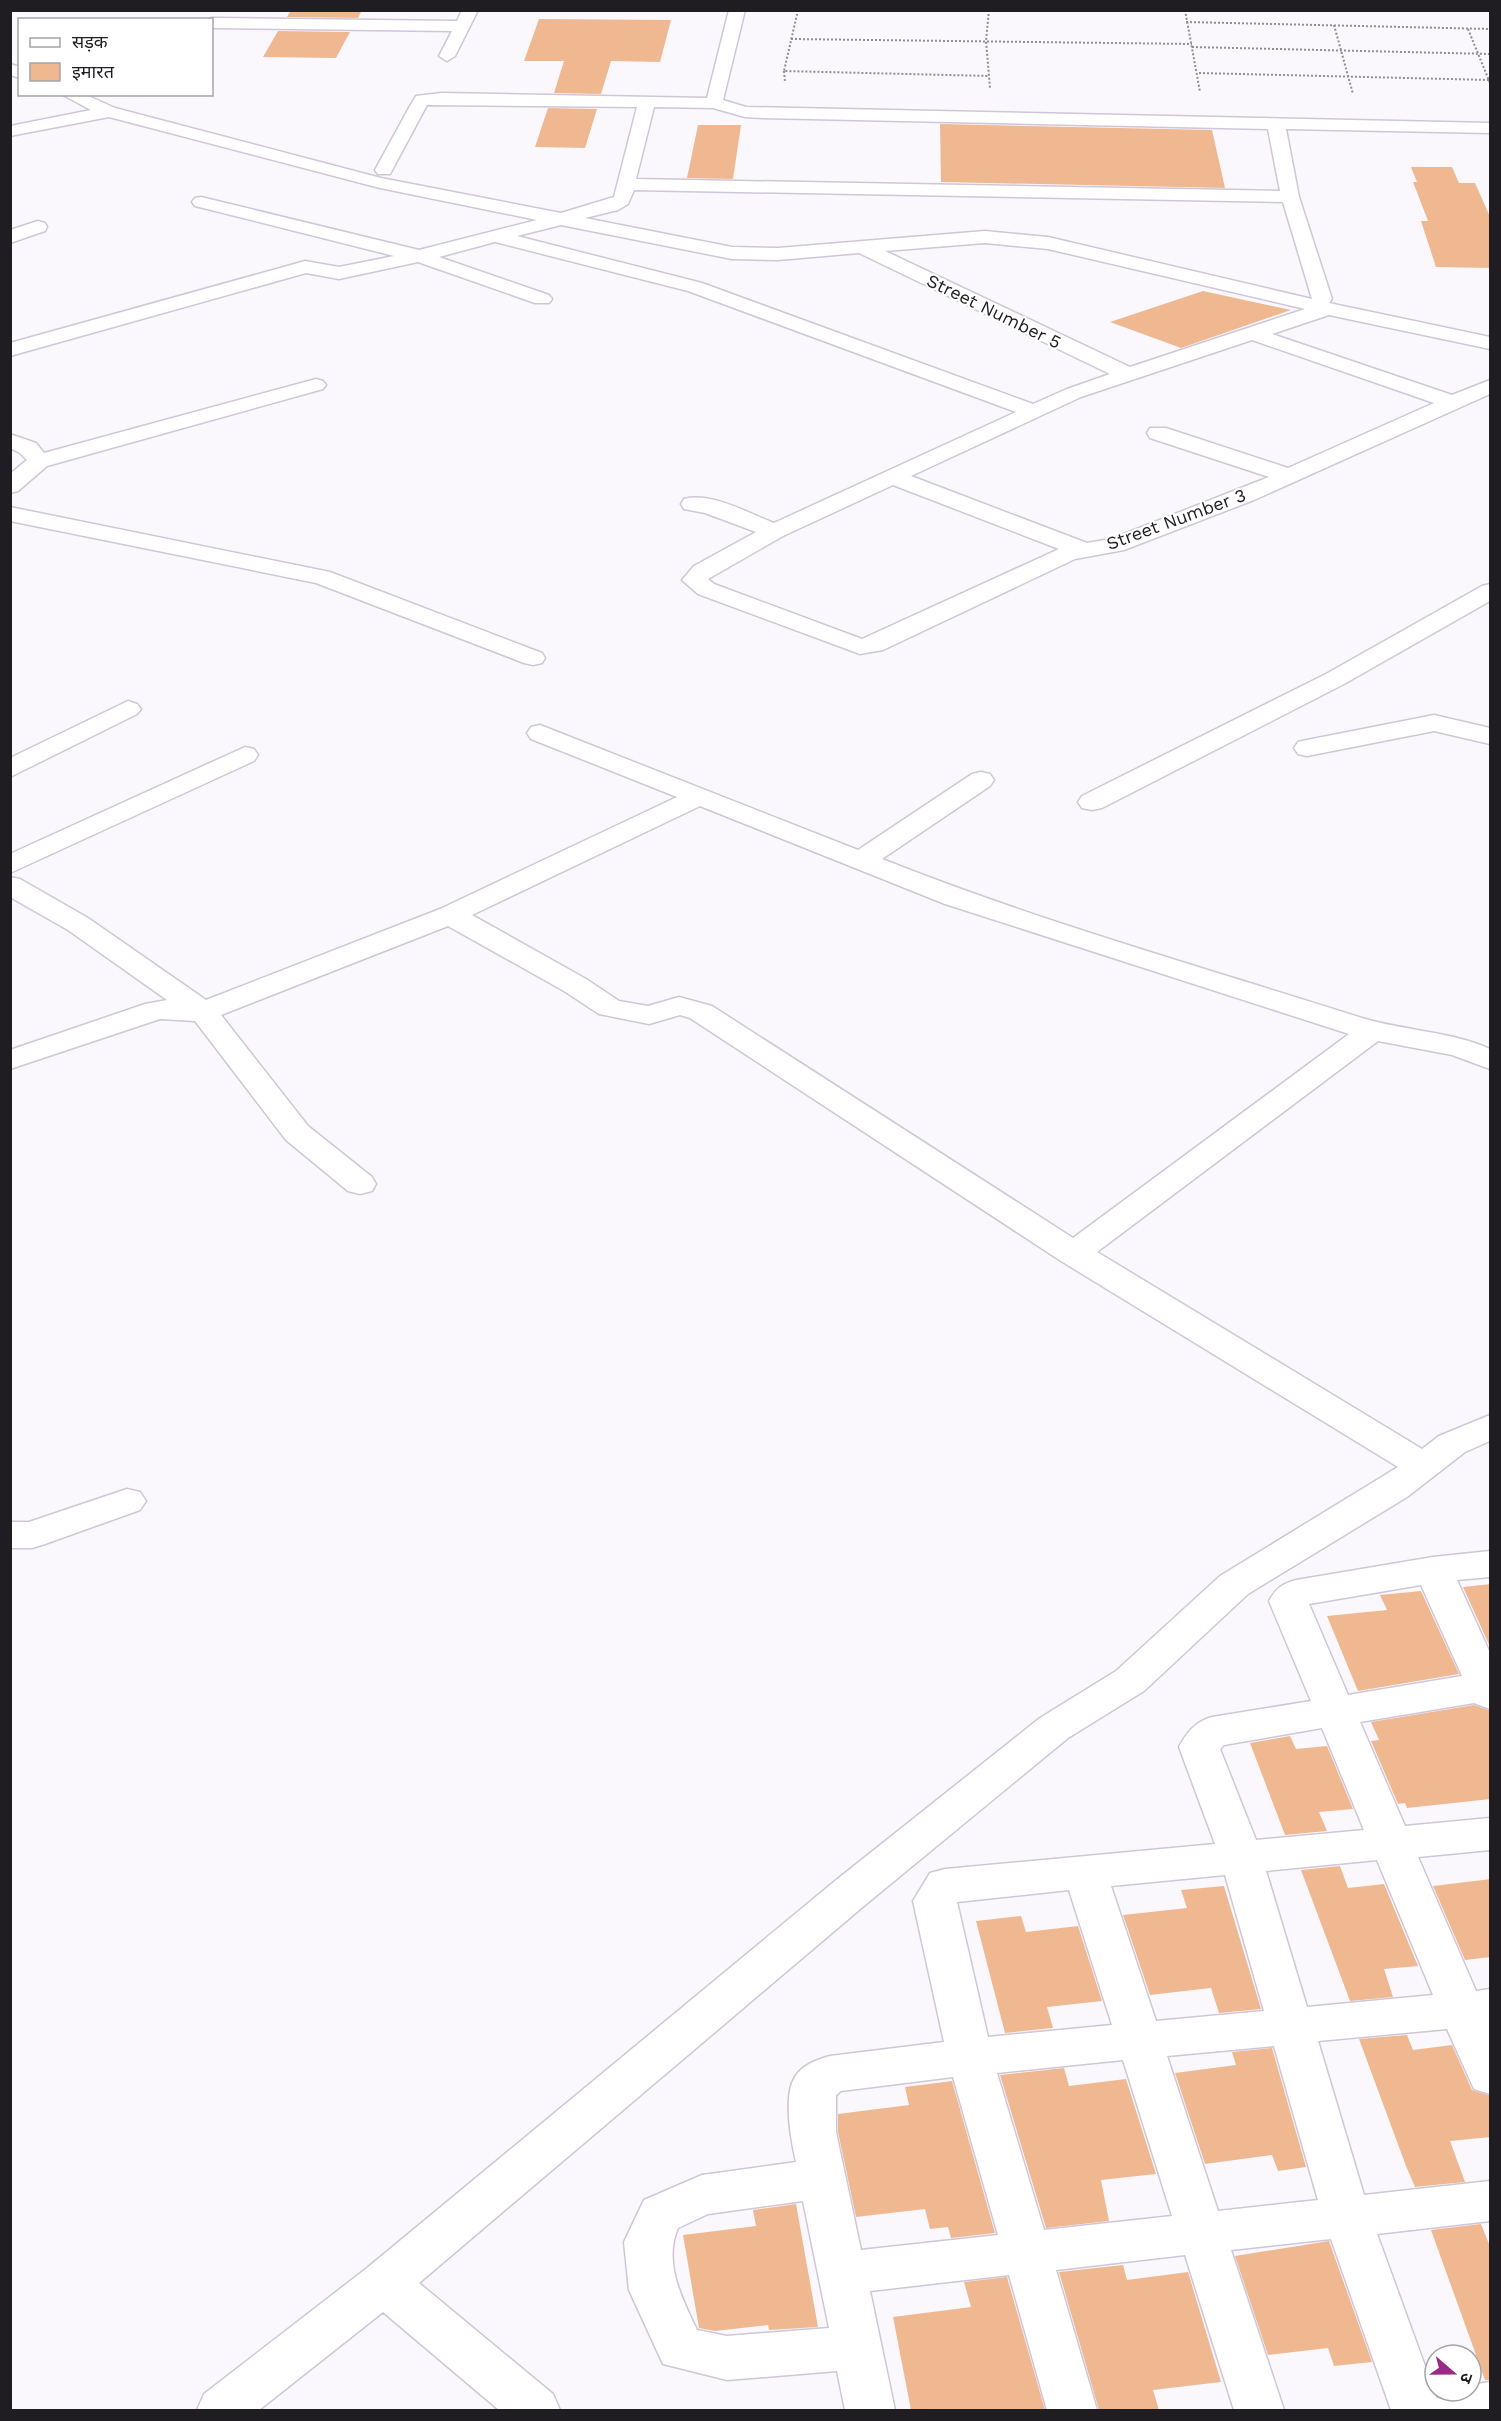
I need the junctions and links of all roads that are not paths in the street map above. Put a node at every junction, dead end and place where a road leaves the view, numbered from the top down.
1 (470, 10) edge
2 (737, 10) edge
3 (213, 23) edge
4 (462, 26) junction
5 (447, 56) dead end
6 (73, 96) edge
7 (647, 102) junction
8 (714, 103) junction
9 (109, 112) junction
10 (1276, 124) junction
11 (1491, 128) edge
12 (10, 131) edge
13 (384, 170) dead end
14 (625, 183) junction
15 (1290, 197) junction
16 (201, 202) dead end
17 (567, 219) junction
18 (38, 228) dead end
19 (498, 236) junction
20 (10, 237) edge
21 (862, 247) junction
22 (419, 256) junction
23 (542, 299) dead end
24 (1324, 304) junction
25 (1251, 333) junction
26 (1491, 343) edge
27 (10, 350) edge
28 (1127, 374) junction
29 (316, 385) dead end
30 (1491, 386) edge
31 (1455, 403) junction
32 (1036, 412) junction
33 (1158, 433) dead end
34 (10, 440) edge
35 (39, 461) junction
36 (1286, 475) junction
37 (895, 478) junction
38 (10, 486) edge
39 (692, 504) dead end
40 (10, 514) edge
41 (775, 531) junction
42 (1081, 549) junction
43 (1491, 591) edge
44 (533, 658) dead end
45 (128, 710) dead end
46 (540, 733) dead end
47 (1491, 736) edge
48 (1307, 748) dead end
49 (245, 755) dead end
50 (10, 769) edge
51 (981, 780) dead end
52 (698, 798) junction
53 (1092, 802) dead end
54 (860, 861) junction
55 (10, 865) edge
56 (10, 885) edge
57 (450, 915) junction
58 (203, 1012) junction
59 (1372, 1031) junction
60 (10, 1060) edge
61 (1491, 1060) edge
62 (360, 1184) dead end
63 (1073, 1254) junction
64 (1491, 1427) edge
65 (1423, 1466) junction
66 (128, 1501) dead end
67 (10, 1535) edge
68 (1491, 1564) edge
69 (1433, 1570) junction
70 (1489, 1689) edge
71 (1335, 1712) junction
72 (1491, 1834) edge
73 (1391, 1843) junction
74 (1241, 1857) junction
75 (1085, 1872) junction
76 (1477, 2008) edge
77 (1290, 2026) junction
78 (1139, 2041) junction
79 (970, 2057) junction
80 (1491, 2076) edge
81 (823, 2178) junction
82 (1491, 2201) edge
83 (1347, 2217) junction
84 (1202, 2234) junction
85 (1026, 2254) junction
86 (843, 2273) junction
87 (384, 2283) junction
88 (856, 2348) junction
89 (1491, 2405) edge
90 (222, 2410) edge
91 (535, 2410) edge
92 (870, 2410) edge
93 (1072, 2410) edge
94 (1259, 2410) edge
95 (1416, 2410) edge
96 (1457, 2410) edge

1 - 4 street
2 - 8 street
3 - 4 street
4 - 5 street
6 - 9 street
7 - 8 street
7 - 13 street
7 - 14 street
8 - 10 street
9 - 12 street
9 - 17 street
10 - 11 street
10 - 15 street
14 - 15 street
14 - 17 street
15 - 24 street
16 - 22 street
17 - 19 street
17 - 21 street
18 - 20 street
19 - 22 street
19 - 32 street
21 - 24 street
21 - 28 street, Street Number 5
22 - 23 street
22 - 27 street
24 - 25 street
24 - 26 street
25 - 28 street
25 - 31 street
28 - 32 street
29 - 35 street
30 - 31 street, Street Number 3
31 - 36 street, Street Number 3
32 - 37 street
33 - 36 street
34 - 35 street
35 - 38 street
36 - 42 street, Street Number 3
37 - 41 street
37 - 42 street
39 - 41 street
40 - 44 street
41 - 42 street, Street Number 3
43 - 53 street
45 - 50 street
46 - 52 street
47 - 48 street
49 - 55 street
51 - 54 street
52 - 54 street
52 - 57 street
54 - 59 street
56 - 58 street
57 - 58 street
57 - 63 street
58 - 60 street
58 - 62 street
59 - 61 street
59 - 63 street
63 - 65 street
64 - 65 street
65 - 87 street
66 - 67 street
68 - 69 street
69 - 70 street
69 - 71 street
70 - 71 street
71 - 73 street
71 - 74 street
72 - 73 street
73 - 74 street
73 - 76 street
74 - 75 street
74 - 77 street
75 - 78 street
75 - 79 street
76 - 77 street
76 - 80 street
77 - 78 street
77 - 83 street
78 - 79 street
78 - 84 street
79 - 81 street
79 - 85 street
81 - 86 street
81 - 88 street
82 - 83 street
83 - 84 street
83 - 95 street
84 - 85 street
84 - 94 street
85 - 86 street
85 - 93 street
86 - 88 street
87 - 90 street
87 - 91 street
88 - 92 street
89 - 96 street

